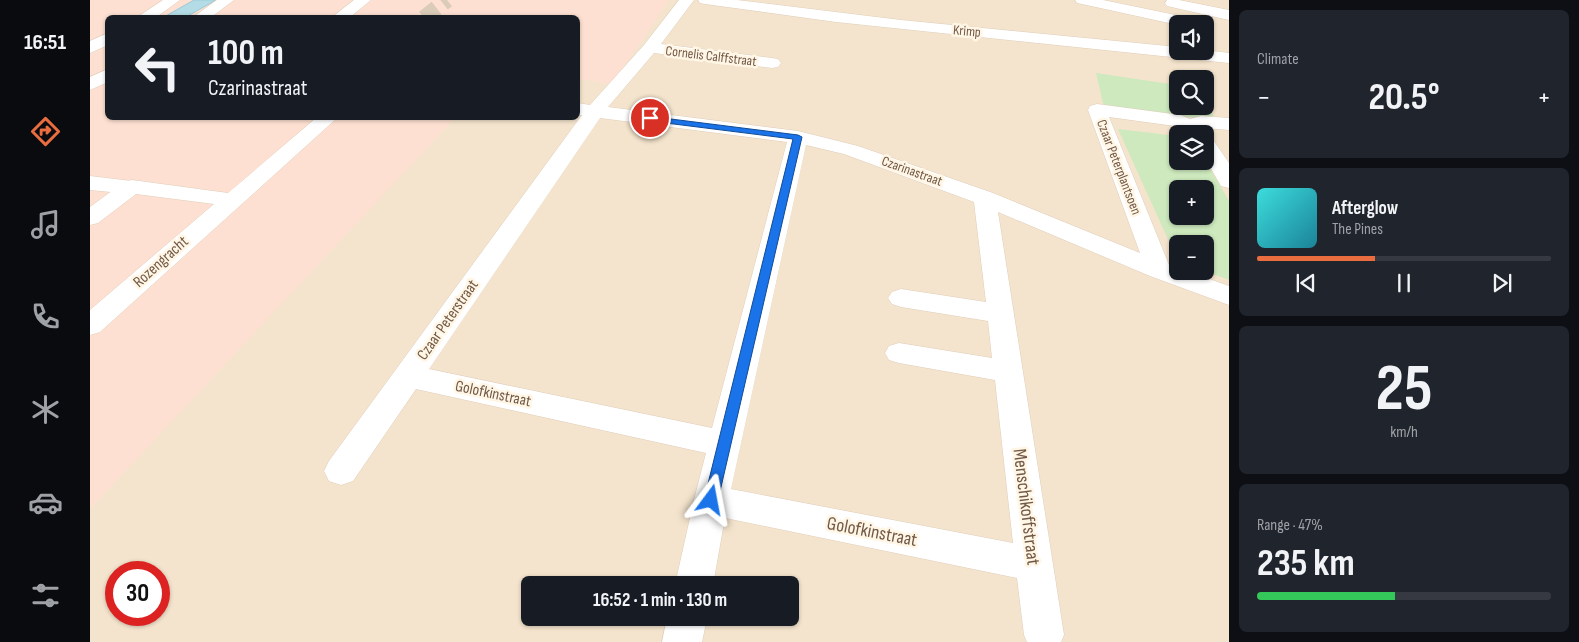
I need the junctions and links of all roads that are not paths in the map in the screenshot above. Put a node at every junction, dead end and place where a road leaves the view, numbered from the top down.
1 (173, 0) edge
2 (227, 0) edge
3 (364, 0) edge
4 (687, 0) edge
5 (705, 0) edge
6 (1082, 0) edge
7 (1156, 0) edge
8 (1229, 14) edge
9 (148, 15) edge
10 (204, 15) edge
11 (342, 15) edge
12 (1169, 19) edge
13 (105, 40) edge
14 (90, 48) edge
15 (650, 48) junction
16 (1229, 58) edge
17 (772, 63) dead end
18 (102, 69) edge
19 (90, 85) edge
20 (586, 110) edge
21 (325, 120) edge
22 (1229, 124) edge
23 (1187, 125) edge
24 (1199, 125) edge
25 (798, 137) junction
26 (1214, 155) edge
27 (1229, 180) edge
28 (90, 183) edge
29 (132, 187) junction
30 (986, 198) junction
31 (232, 200) junction
32 (90, 218) edge
33 (1160, 270) junction
34 (1229, 296) edge
35 (901, 298) dead end
36 (1002, 314) junction
37 (90, 325) edge
38 (899, 353) dead end
39 (1009, 372) junction
40 (408, 376) junction
41 (724, 444) junction
42 (341, 471) dead end
43 (711, 500) junction
44 (1033, 564) junction
45 (696, 576) edge
46 (685, 626) edge
47 (1044, 639) edge
48 (682, 642) edge

1 - 9 street
2 - 10 street
3 - 11 street
4 - 15 street
5 - 16 street, Krimp
6 - 12 street
7 - 8 street
13 - 14 street
15 - 17 street, Cornelis Calffstraat
15 - 20 street
18 - 19 street
20 - 25 street, Czarinastraat
20 - 40 street, Czaar Peterstraat
21 - 31 street, Rozengracht
22 - 24 street
23 - 33 street, Czaar Peterplantsoen
25 - 30 street, Czarinastraat
25 - 41 street
26 - 27 street
28 - 29 street
29 - 31 street
29 - 32 street
30 - 33 street, Czarinastraat
30 - 36 street, Menschikoffstraat
31 - 37 street, Rozengracht
33 - 34 street, Czarinastraat
35 - 36 street
36 - 39 street, Menschikoffstraat
38 - 39 street
39 - 44 street, Menschikoffstraat
40 - 41 street, Golofkinstraat
40 - 42 street, Czaar Peterstraat
41 - 43 street
43 - 44 street, Golofkinstraat
43 - 45 street
44 - 47 street, Menschikoffstraat
46 - 48 street

